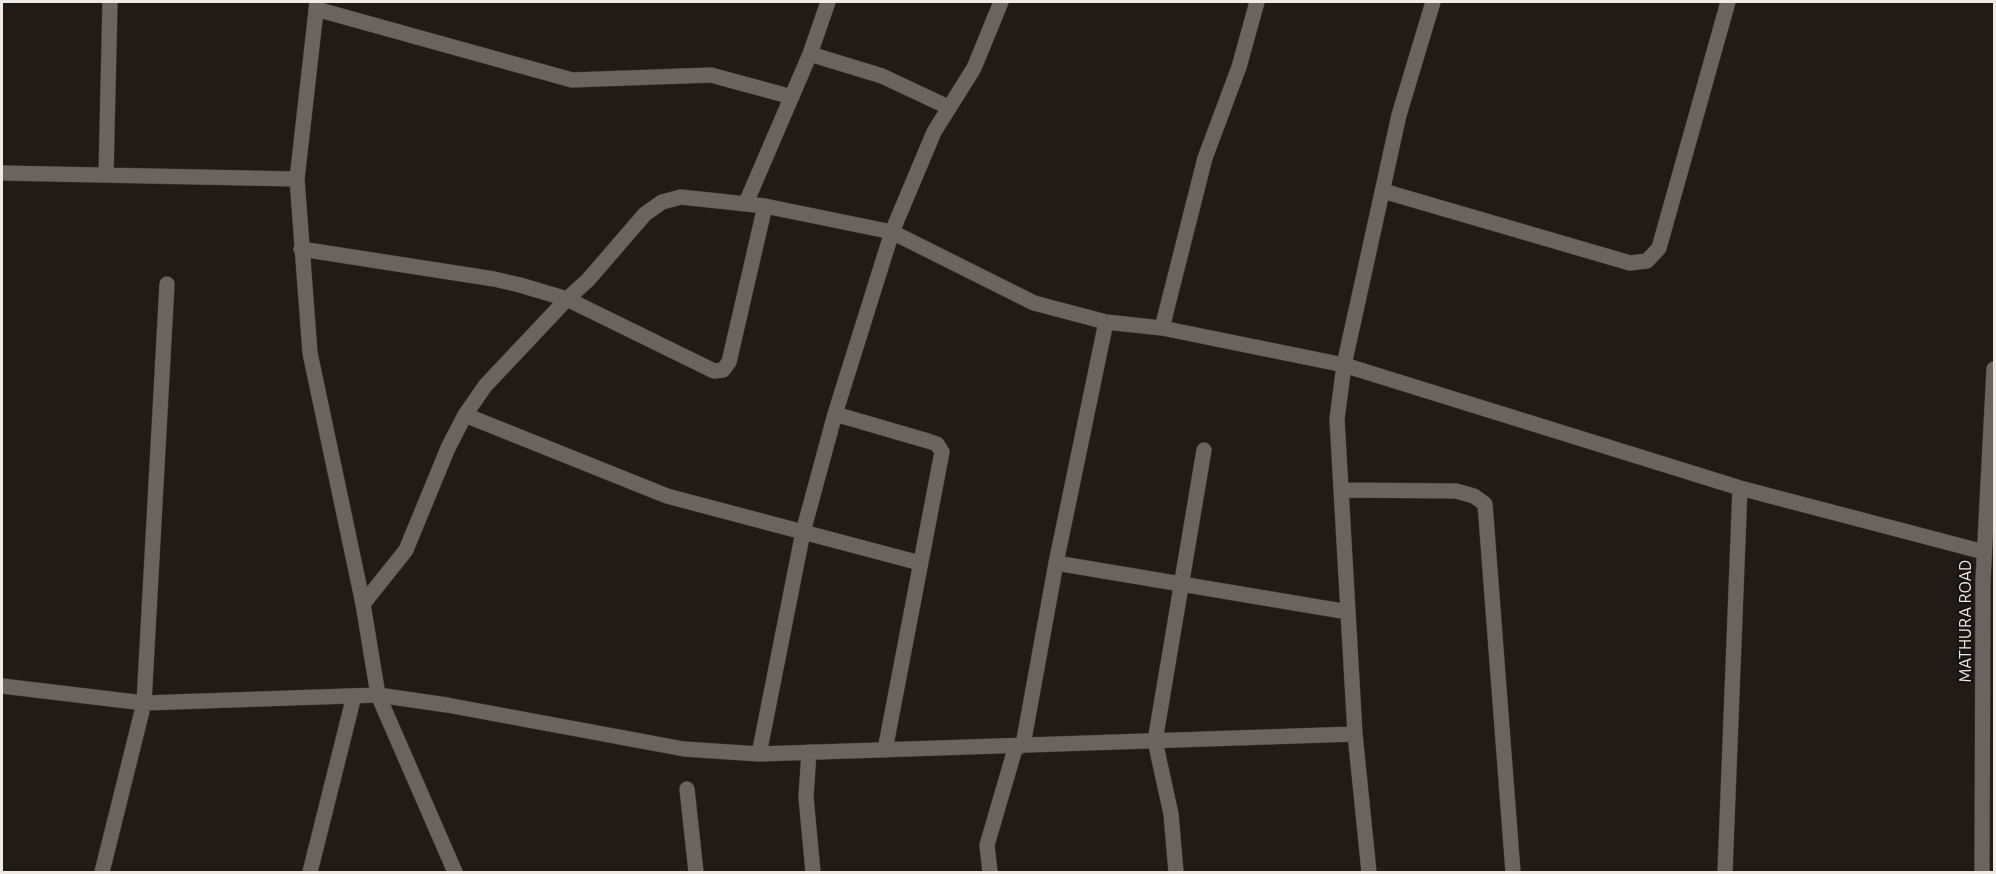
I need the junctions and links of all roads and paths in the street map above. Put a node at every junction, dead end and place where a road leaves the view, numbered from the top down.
1 (110, 2) edge
2 (828, 2) edge
3 (1002, 2) edge
4 (1257, 2) edge
5 (1433, 2) edge
6 (1728, 2) edge
7 (317, 5) edge
8 (810, 54) junction
9 (792, 97) junction
10 (948, 107) junction
11 (2, 174) edge
12 (106, 175) junction
13 (297, 179) junction
14 (1383, 191) junction
15 (746, 203) junction
16 (765, 206) junction
17 (892, 232) junction
18 (301, 249) junction
19 (167, 284) dead end
20 (567, 299) junction
21 (1106, 322) junction
22 (1162, 328) junction
23 (1344, 365) junction
24 (1995, 369) edge
25 (835, 414) junction
26 (465, 416) junction
27 (1204, 450) dead end
28 (1740, 488) junction
29 (1342, 490) junction
30 (803, 532) junction
31 (1984, 552) junction
32 (920, 563) junction
33 (1056, 563) junction
34 (1180, 584) junction
35 (363, 604) junction
36 (1348, 612) junction
37 (2, 686) edge
38 (378, 695) junction
39 (354, 696) junction
40 (144, 703) junction
41 (1355, 734) junction
42 (1155, 741) junction
43 (1023, 745) junction
44 (885, 750) junction
45 (809, 752) junction
46 (759, 754) junction
47 (687, 789) dead end
48 (102, 873) edge
49 (310, 873) edge
50 (455, 873) edge
51 (696, 873) edge
52 (813, 873) edge
53 (990, 873) edge
54 (1176, 873) edge
55 (1369, 873) edge
56 (1513, 873) edge
57 (1725, 873) edge
58 (1982, 873) edge

1 - 12 street
2 - 8 street
3 - 10 street
4 - 22 street
5 - 14 street
6 - 14 street
7 - 9 street
7 - 13 street
8 - 9 street
8 - 10 street
9 - 15 street
10 - 17 street
11 - 12 street
12 - 13 street
13 - 18 street
14 - 23 street
15 - 16 street
15 - 20 street
16 - 17 street
16 - 20 street
17 - 21 street
17 - 25 street
18 - 20 street
18 - 35 street
19 - 40 street
20 - 26 street
21 - 22 street
21 - 33 street
22 - 23 street
23 - 28 street
23 - 29 street
24 - 31 street, MATHURA ROAD
25 - 30 street
25 - 32 street
26 - 30 street
26 - 35 street
27 - 34 street
28 - 31 street
28 - 57 street
29 - 36 street
29 - 56 street
30 - 32 street
30 - 46 street
31 - 58 street, MATHURA ROAD
32 - 44 street
33 - 34 street
33 - 43 street
34 - 36 street
34 - 42 street
35 - 38 street
36 - 41 street
37 - 40 street
38 - 39 street
38 - 46 street
38 - 50 street
39 - 40 street
39 - 49 street
40 - 48 street
41 - 42 street
41 - 55 street
42 - 43 street
42 - 54 street
43 - 44 street
43 - 53 street
44 - 45 street
45 - 46 street
45 - 52 street
47 - 51 street

